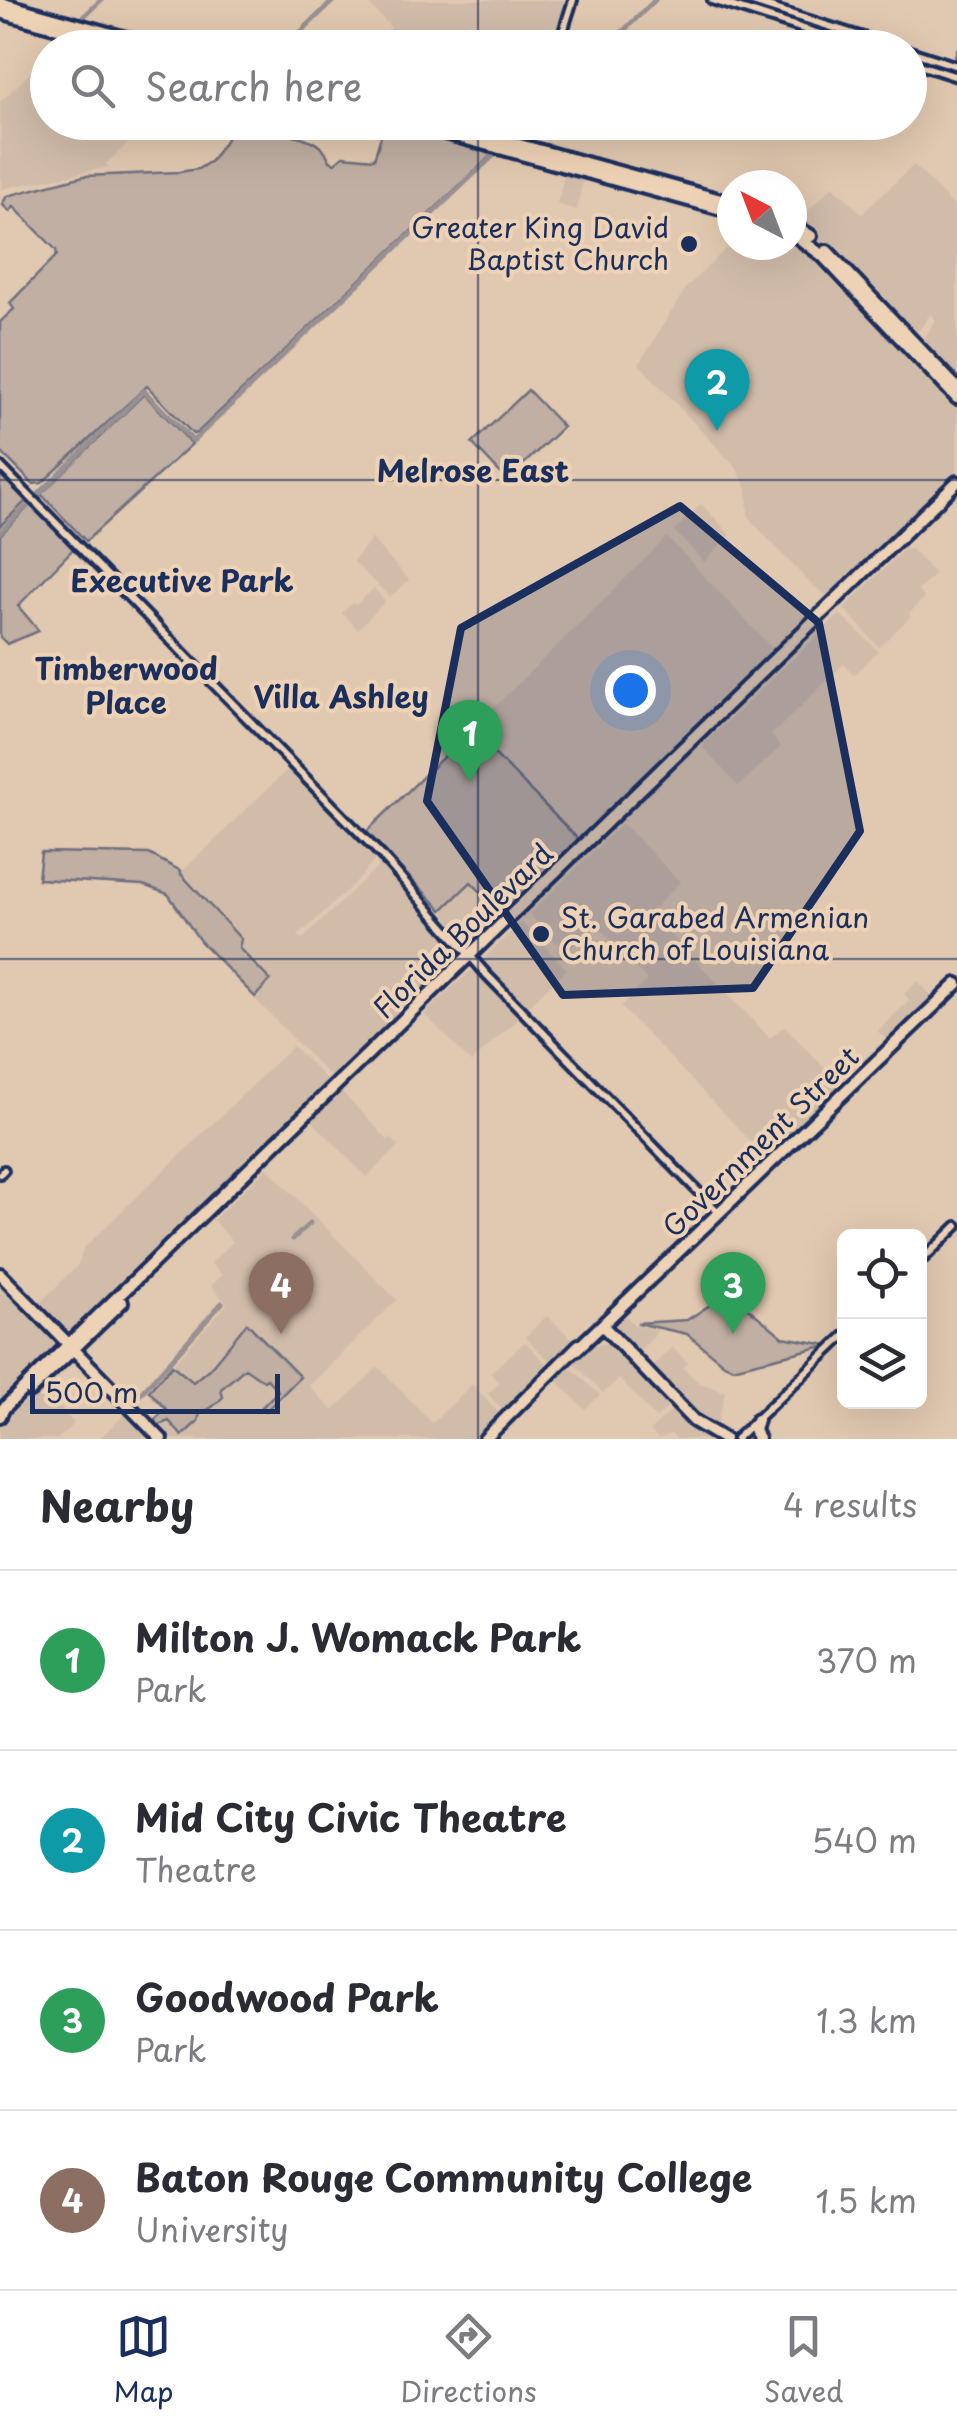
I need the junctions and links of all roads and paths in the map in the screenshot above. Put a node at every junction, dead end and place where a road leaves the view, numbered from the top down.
1 (573, 0) edge
2 (712, 0) edge
3 (746, 0) edge
4 (0, 3) edge
5 (0, 12) edge
6 (78, 30) edge
7 (86, 30) edge
8 (564, 30) edge
9 (807, 30) edge
10 (841, 30) edge
11 (927, 56) edge
12 (957, 66) edge
13 (927, 67) edge
14 (957, 77) edge
15 (498, 140) edge
16 (508, 140) edge
17 (680, 194) junction
18 (717, 200) edge
19 (717, 207) edge
20 (807, 234) edge
21 (807, 242) edge
22 (840, 269) junction
23 (912, 345) junction
24 (957, 388) edge
25 (957, 398) edge
26 (0, 466) edge
27 (957, 482) edge
28 (957, 491) edge
29 (936, 507) junction
30 (805, 630) junction
31 (796, 647) junction
32 (582, 852) junction
33 (471, 958) junction
34 (957, 984) edge
35 (719, 1213) junction
36 (957, 1226) edge
37 (927, 1255) edge
38 (0, 1274) edge
39 (599, 1329) junction
40 (837, 1343) edge
41 (71, 1347) junction
42 (623, 1347) junction
43 (580, 1348) junction
44 (2, 1415) edge
45 (757, 1420) junction
46 (706, 1434) edge
47 (153, 1436) edge
48 (485, 1439) edge
49 (724, 1439) edge
50 (736, 1439) edge
51 (758, 1439) edge

1 - 8 street
2 - 9 street
3 - 10 street
4 - 7 main road
5 - 6 main road
11 - 12 street
13 - 14 street
15 - 17 main road
16 - 17 main road
17 - 18 main road
17 - 19 main road
20 - 22 main road
21 - 22 main road
22 - 23 main road
22 - 23 main road
23 - 24 main road
23 - 25 main road
26 - 33 street
27 - 29 main road, Florida Boulevard
28 - 29 main road, Florida Boulevard
29 - 30 main road, Florida Boulevard
29 - 31 main road, Florida Boulevard
30 - 31 main road
30 - 32 main road, Florida Boulevard
31 - 32 main road, Florida Boulevard
32 - 33 main road, Florida Boulevard
33 - 35 street
33 - 41 main road, Florida Boulevard
34 - 35 main road, Government Street
35 - 39 main road, Government Street
36 - 37 street
38 - 41 main road
39 - 42 main road
39 - 43 main road, Government Street
40 - 45 street
41 - 44 main road, Florida Boulevard
41 - 47 main road
42 - 43 main road
42 - 46 main road
43 - 48 main road, Government Street
45 - 50 street
45 - 51 main road
46 - 49 main road

